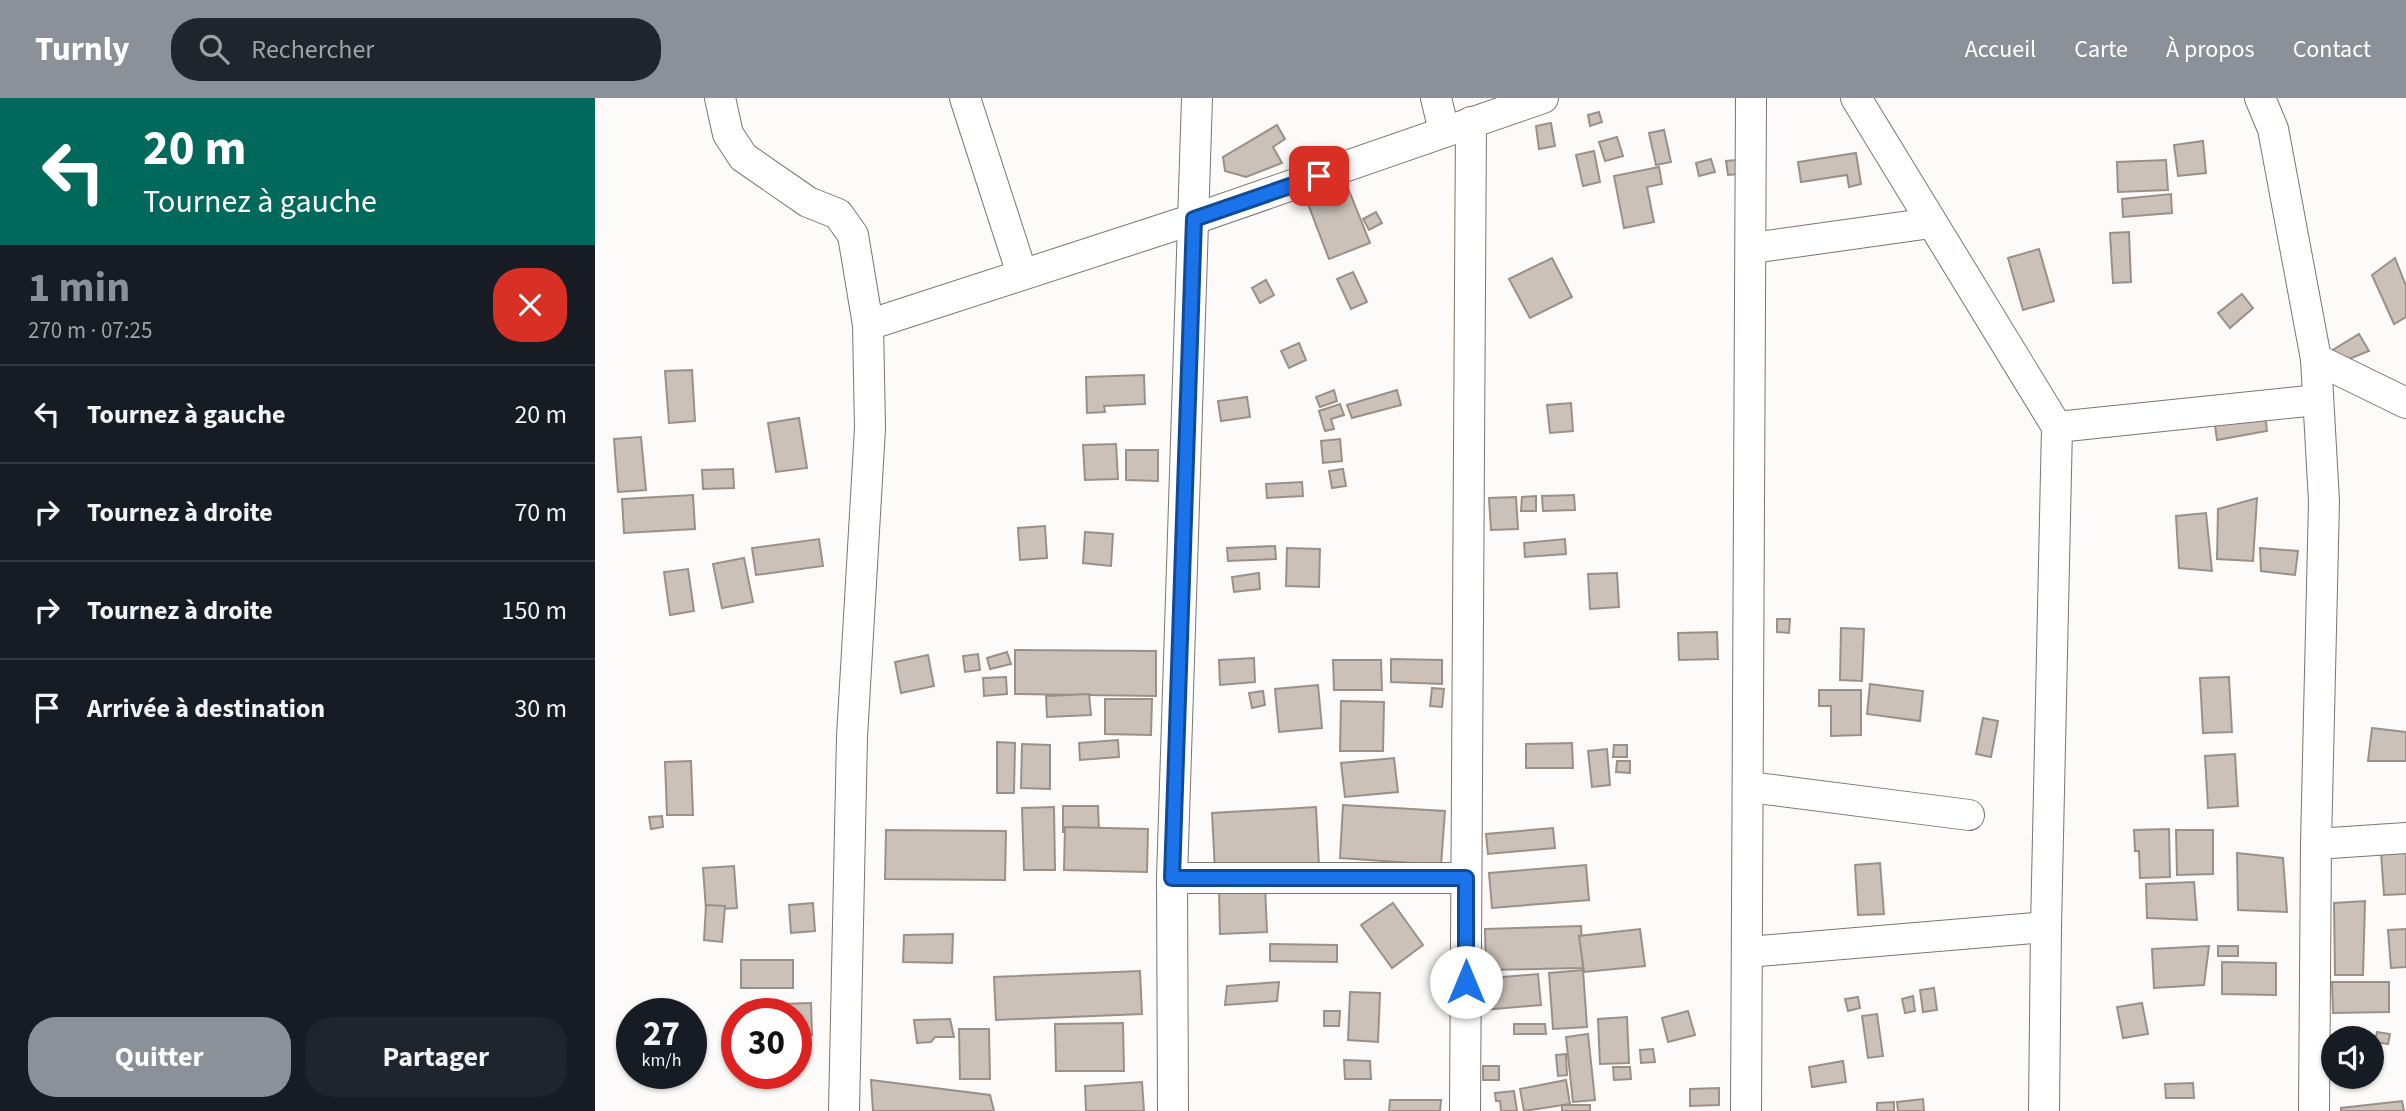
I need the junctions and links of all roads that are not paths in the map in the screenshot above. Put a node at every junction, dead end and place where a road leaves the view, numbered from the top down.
1 (720, 98) edge
2 (965, 98) edge
3 (1197, 98) edge
4 (1436, 98) edge
5 (1543, 98) edge
6 (1751, 98) edge
7 (1856, 98) edge
8 (2260, 98) edge
9 (1457, 127) junction
10 (1194, 219) junction
11 (1931, 223) junction
12 (1752, 248) junction
13 (1022, 274) junction
14 (868, 325) junction
15 (2316, 359) junction
16 (2318, 400) junction
17 (2406, 404) edge
18 (2057, 427) junction
19 (1749, 787) junction
20 (1969, 815) dead end
21 (2406, 838) edge
22 (2316, 844) junction
23 (1172, 878) junction
24 (1466, 878) junction
25 (2046, 927) junction
26 (1748, 951) junction
27 (844, 1111) edge
28 (1173, 1111) edge
29 (1465, 1111) edge
30 (1746, 1111) edge
31 (2044, 1111) edge
32 (2314, 1111) edge

1 - 14 street
2 - 13 street
3 - 10 street
4 - 9 street
5 - 9 street
6 - 12 street
7 - 11 street
8 - 15 street
9 - 10 street
9 - 24 street
10 - 13 street
10 - 23 street
11 - 12 street
11 - 18 street
12 - 19 street
13 - 14 street
14 - 27 street
15 - 16 street
15 - 17 street
16 - 18 street
16 - 22 street
18 - 25 street
19 - 20 street
19 - 26 street
21 - 22 street
22 - 32 street
23 - 24 street
23 - 28 street
24 - 29 street
25 - 26 street
25 - 31 street
26 - 30 street

